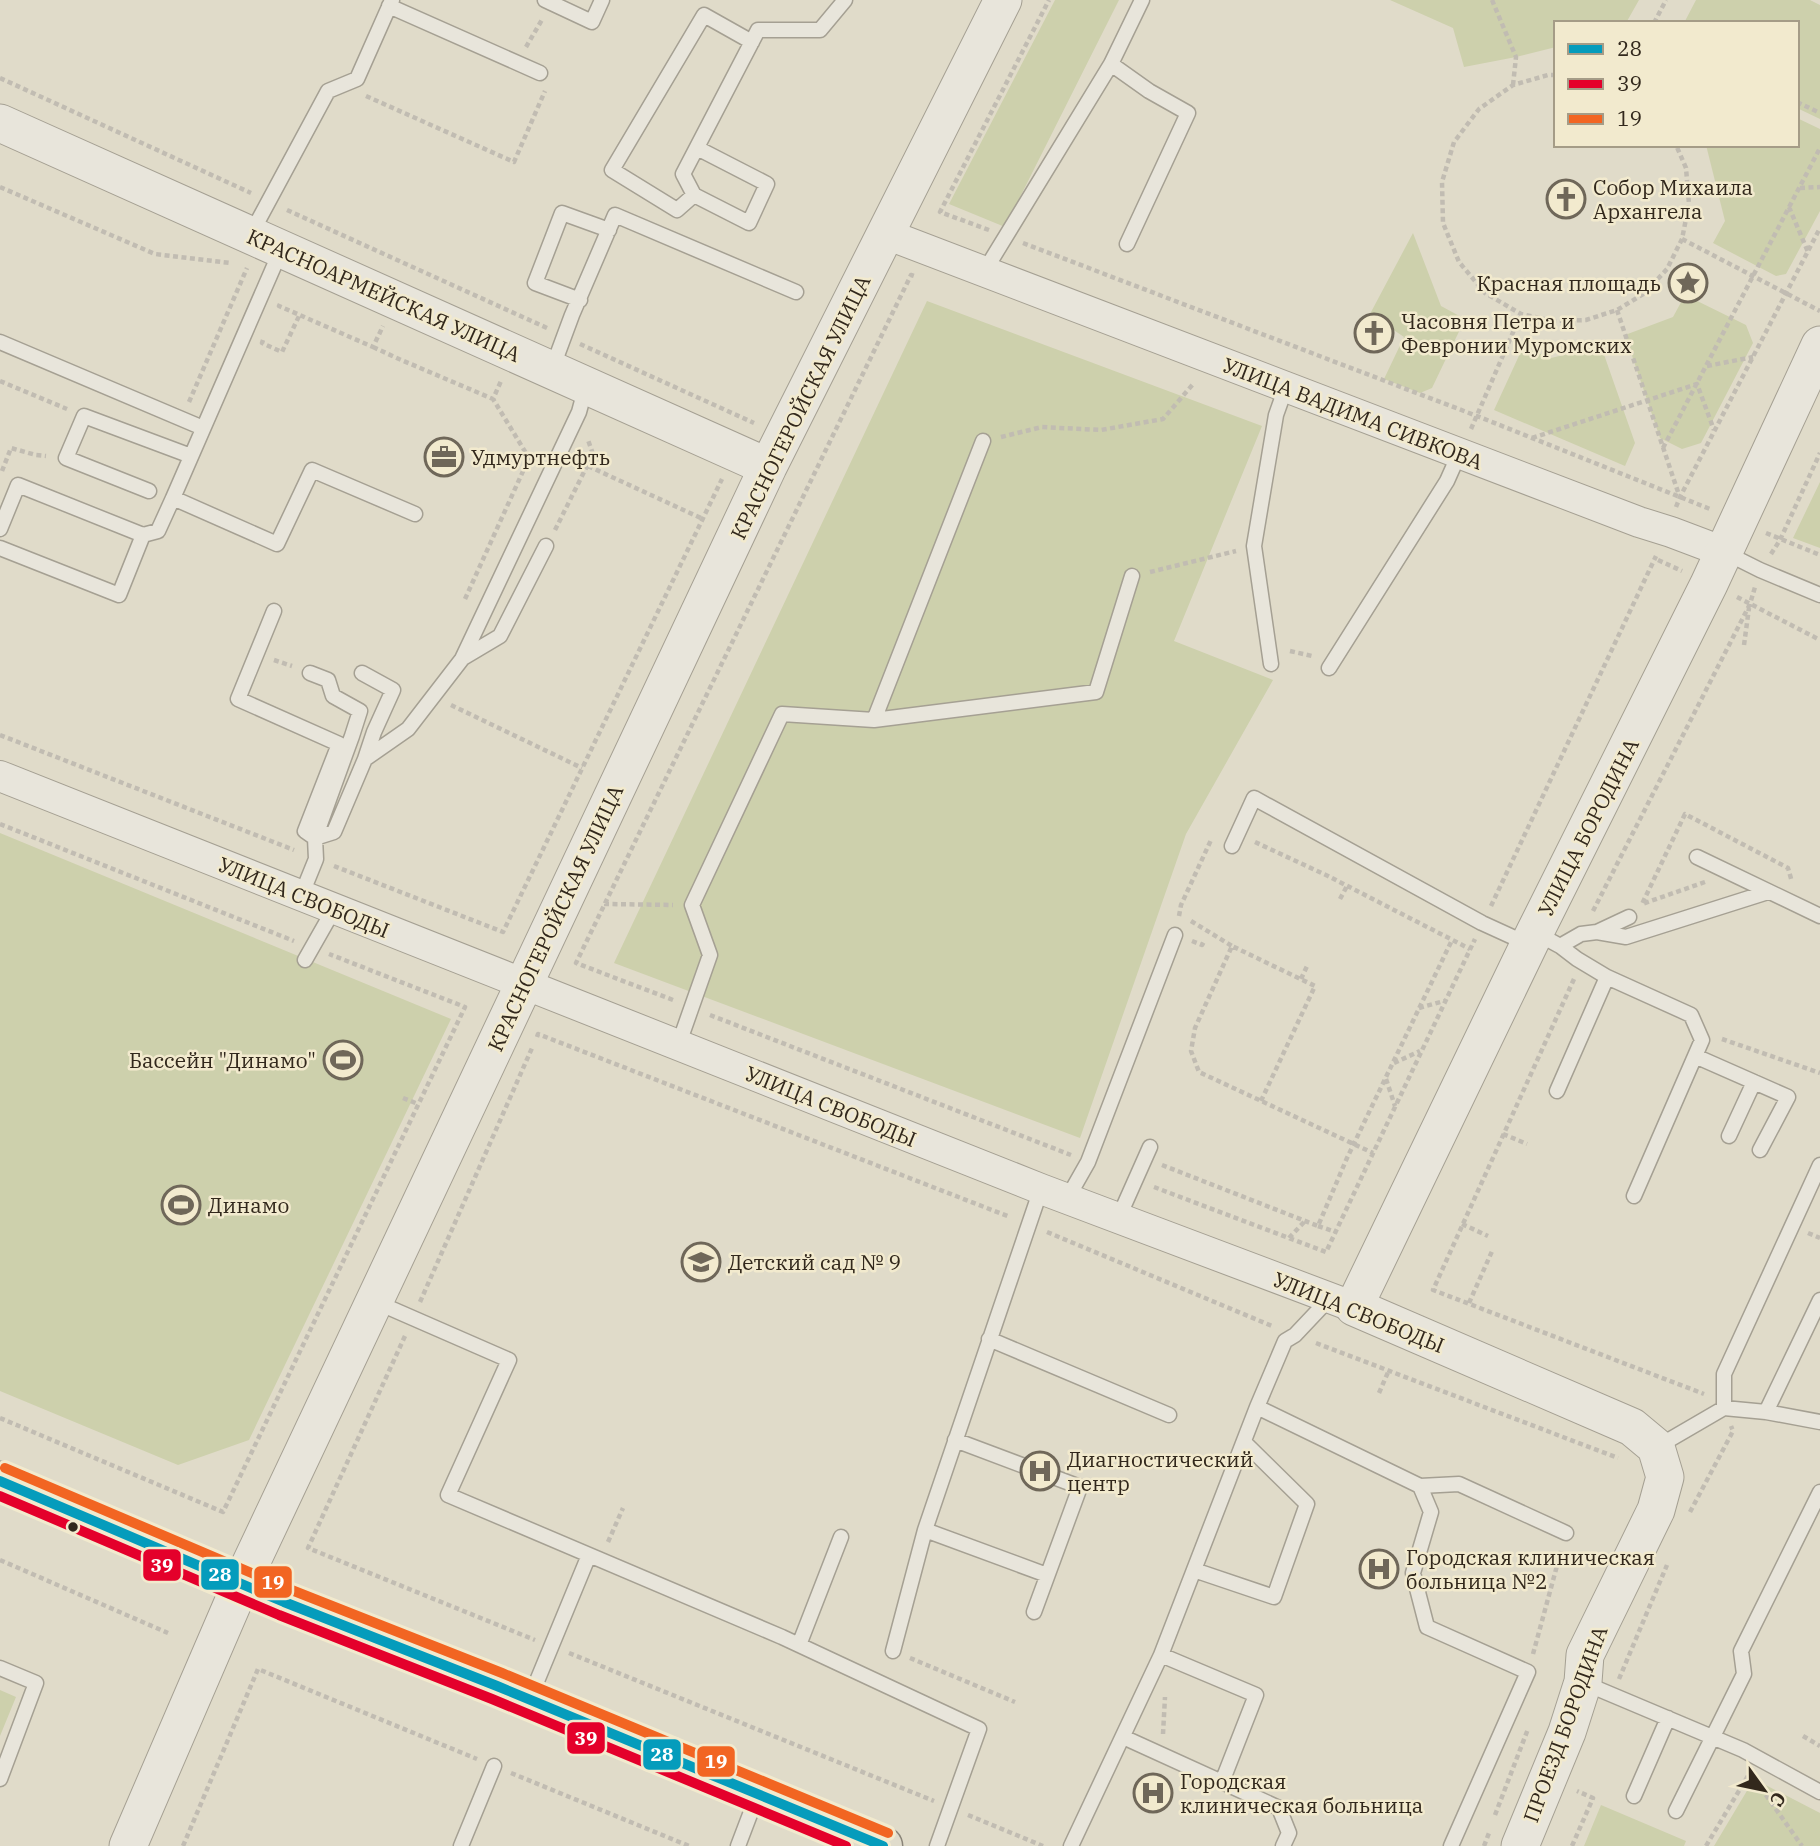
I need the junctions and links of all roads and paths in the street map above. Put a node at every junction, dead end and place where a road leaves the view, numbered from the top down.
1 (602, 0) edge
2 (845, 0) edge
3 (1003, 0) edge
4 (1049, 0) edge
5 (1142, 0) edge
6 (1492, 0) edge
7 (1666, 0) edge
8 (548, 2) edge
9 (391, 3) edge
10 (1655, 21) edge
11 (752, 42) junction
12 (516, 63) junction
13 (1111, 64) junction
14 (540, 73) joint
15 (1554, 75) edge
16 (0, 78) edge
17 (357, 79) junction
18 (1513, 85) junction
19 (1799, 103) edge
20 (1820, 113) edge
21 (0, 123) edge
22 (1677, 147) edge
23 (697, 148) junction
24 (1820, 148) edge
25 (1820, 187) edge
26 (1799, 188) junction
27 (694, 195) junction
28 (268, 201) junction
29 (1789, 207) junction
30 (1820, 228) edge
31 (609, 230) junction
32 (886, 234) junction
33 (1006, 237) junction
34 (1682, 239) junction
35 (1127, 244) dead end
36 (260, 251) junction
37 (1808, 253) junction
38 (984, 272) junction
39 (924, 279) dead end
40 (796, 292) dead end
41 (285, 293) dead end
42 (1787, 294) junction
43 (580, 300) junction
44 (279, 306) junction
45 (1617, 310) junction
46 (1820, 311) edge
47 (300, 314) junction
48 (1521, 314) junction
49 (274, 318) dead end
50 (384, 323) dead end
51 (268, 330) dead end
52 (564, 336) junction
53 (0, 342) edge
54 (1820, 345) edge
55 (373, 347) junction
56 (1754, 357) junction
57 (1706, 366) junction
58 (552, 370) junction
59 (502, 377) dead end
60 (0, 381) edge
61 (1697, 384) junction
62 (1286, 387) junction
63 (1205, 388) dead end
64 (493, 398) junction
65 (583, 399) junction
66 (1647, 400) junction
67 (188, 405) dead end
68 (84, 416) junction
69 (1477, 416) junction
70 (755, 423) dead end
71 (203, 428) junction
72 (1715, 430) junction
73 (1531, 438) junction
74 (983, 441) joint
75 (1663, 448) junction
76 (1820, 453) edge
77 (1459, 454) junction
78 (191, 456) junction
79 (66, 458) junction
80 (588, 466) junction
81 (768, 467) junction
82 (0, 475) edge
83 (723, 478) dead end
84 (149, 491) dead end
85 (1680, 497) junction
86 (173, 498) junction
87 (415, 514) dead end
88 (703, 519) junction
89 (0, 529) edge
90 (143, 535) junction
91 (1780, 540) junction
92 (546, 546) joint
93 (1254, 547) junction
94 (0, 548) edge
95 (1820, 555) edge
96 (1655, 558) dead end
97 (1717, 568) junction
98 (1760, 570) junction
99 (1132, 576) joint
100 (1820, 595) edge
101 (463, 603) dead end
102 (1750, 604) junction
103 (274, 611) dead end
104 (1820, 640) edge
105 (1744, 645) dead end
106 (1268, 646) junction
107 (256, 653) junction
108 (461, 659) junction
109 (1270, 664) dead end
110 (1331, 665) joint
111 (310, 673) joint
112 (362, 673) dead end
113 (433, 697) junction
114 (873, 720) junction
115 (0, 735) edge
116 (365, 759) junction
117 (582, 768) junction
118 (0, 776) edge
119 (0, 824) edge
120 (315, 838) junction
121 (1234, 840) joint
122 (1206, 854) dead end
123 (1697, 858) dead end
124 (316, 859) junction
125 (1347, 886) junction
126 (1769, 892) junction
127 (301, 896) junction
128 (1340, 899) dead end
129 (604, 904) junction
130 (692, 905) junction
131 (334, 909) junction
132 (1820, 916) edge
133 (1629, 917) dead end
134 (1597, 932) junction
135 (1175, 934) joint
136 (1212, 934) dead end
137 (1581, 934) junction
138 (1452, 940) junction
139 (1542, 941) junction
140 (1233, 946) junction
141 (1470, 949) dead end
142 (309, 954) junction
143 (1577, 959) junction
144 (1308, 964) dead end
145 (1607, 977) junction
146 (1301, 979) junction
147 (524, 984) junction
148 (1445, 1001) dead end
149 (692, 1008) junction
150 (1419, 1008) junction
151 (678, 1045) junction
152 (1741, 1046) dead end
153 (1421, 1050) dead end
154 (1695, 1056) junction
155 (1392, 1064) junction
156 (1820, 1073) edge
157 (1386, 1078) junction
158 (1754, 1082) junction
159 (1557, 1091) dead end
160 (403, 1098) dead end
161 (1261, 1101) junction
162 (418, 1104) junction
163 (1395, 1106) dead end
164 (1503, 1134) junction
165 (1729, 1136) dead end
166 (1354, 1144) junction
167 (1527, 1144) dead end
168 (1760, 1150) dead end
169 (1148, 1153) joint
170 (1373, 1153) dead end
171 (1088, 1162) junction
172 (1820, 1164) edge
173 (1135, 1180) junction
174 (1054, 1194) junction
175 (1634, 1196) dead end
176 (1118, 1219) junction
177 (1305, 1221) junction
178 (1028, 1223) junction
179 (1462, 1224) junction
180 (1318, 1226) junction
181 (1336, 1232) dead end
182 (1488, 1236) dead end
183 (1289, 1238) junction
184 (1493, 1249) dead end
185 (1326, 1252) dead end
186 (1820, 1300) edge
187 (375, 1301) junction
188 (1342, 1303) junction
189 (1469, 1303) junction
190 (413, 1317) junction
191 (1295, 1335) junction
192 (989, 1339) junction
193 (1389, 1370) junction
194 (1686, 1388) dead end
195 (1379, 1392) dead end
196 (1257, 1407) junction
197 (1724, 1408) junction
198 (1766, 1412) junction
199 (1169, 1415) dead end
200 (0, 1418) edge
201 (1820, 1422) edge
202 (1732, 1431) dead end
203 (955, 1440) junction
204 (1244, 1442) junction
205 (1656, 1447) junction
206 (1619, 1459) dead end
207 (0, 1481) edge
208 (1420, 1486) junction
209 (1820, 1492) edge
210 (623, 1508) dead end
211 (1685, 1523) dead end
212 (925, 1530) junction
213 (1566, 1533) joint
214 (841, 1536) dead end
215 (595, 1558) junction
216 (0, 1560) edge
217 (1669, 1560) dead end
218 (1194, 1570) junction
219 (1047, 1575) junction
220 (241, 1584) junction
221 (1034, 1612) dead end
222 (168, 1633) dead end
223 (799, 1645) junction
224 (552, 1647) junction
225 (893, 1651) joint
226 (1164, 1657) junction
227 (0, 1668) edge
228 (258, 1669) dead end
229 (1528, 1672) junction
230 (1597, 1689) junction
231 (530, 1700) junction
232 (1015, 1702) dead end
233 (1668, 1718) junction
234 (1123, 1737) junction
235 (1803, 1737) dead end
236 (1713, 1738) junction
237 (1820, 1746) edge
238 (1161, 1756) junction
239 (494, 1766) dead end
240 (1750, 1772) junction
241 (1762, 1778) dead end
242 (0, 1779) edge
243 (1222, 1782) junction
244 (1572, 1788) dead end
245 (1820, 1792) edge
246 (758, 1795) junction
247 (1634, 1796) dead end
248 (950, 1807) junction
249 (1676, 1811) dead end
250 (128, 1846) edge
251 (183, 1846) edge
252 (461, 1846) edge
253 (738, 1846) edge
254 (883, 1846) edge
255 (937, 1846) edge
256 (1043, 1846) edge
257 (1071, 1846) edge
258 (1283, 1846) edge
259 (1451, 1846) edge
260 (1520, 1846) edge
261 (1572, 1846) edge
262 (1706, 1846) edge
263 (1802, 1846) edge

1 - 8 lane
2 - 11 lane
3 - 32 street, КРАСНОГЕРОЙСКАЯ УЛИЦА
4 - 33 path
5 - 13 lane
6 - 18 path
7 - 10 path
8 - 12 path
9 - 12 lane
9 - 17 lane
11 - 23 lane
11 - 27 lane
12 - 14 lane
13 - 33 lane
13 - 35 lane
14 - 17 path
15 - 18 path
16 - 28 path
17 - 28 lane
18 - 48 path
19 - 20 path
21 - 36 street, КРАСНОАРМЕЙСКАЯ УЛИЦА
22 - 34 path
23 - 27 lane
23 - 27 lane
24 - 26 path
25 - 26 path
26 - 29 path
28 - 36 lane
28 - 52 path
29 - 37 path
29 - 57 path
30 - 37 path
31 - 40 lane
31 - 43 lane
31 - 43 lane
32 - 38 street, УЛИЦА ВАДИМА СИВКОВА
32 - 81 street, КРАСНОГЕРОЙСКАЯ УЛИЦА
33 - 38 lane
33 - 69 path
34 - 42 path
34 - 45 path
36 - 58 street, КРАСНОАРМЕЙСКАЯ УЛИЦА
36 - 67 path
36 - 71 lane
37 - 42 path
38 - 62 street, УЛИЦА ВАДИМА СИВКОВА
39 - 129 path
41 - 44 path
42 - 46 path
42 - 56 path
43 - 52 lane
44 - 47 path
44 - 49 path
45 - 48 path
45 - 66 path
47 - 51 path
47 - 55 path
48 - 69 path
50 - 55 path
52 - 58 lane
52 - 70 path
53 - 71 lane
54 - 97 street, УЛИЦА БОРОДИНА
55 - 64 path
56 - 57 path
56 - 72 path
57 - 61 path
58 - 65 street, КРАСНОАРМЕЙСКАЯ УЛИЦА
59 - 64 path
60 - 68 path
61 - 66 path
61 - 72 path
61 - 75 path
62 - 77 street, УЛИЦА ВАДИМА СИВКОВА
62 - 93 lane
63 - 74 path
64 - 101 path
65 - 80 path
65 - 81 street, КРАСНОАРМЕЙСКАЯ УЛИЦА
65 - 108 lane
66 - 73 path
66 - 75 path
68 - 78 lane
68 - 79 lane
69 - 73 path
69 - 77 path
71 - 78 lane
72 - 85 path
73 - 85 path
74 - 114 lane
75 - 85 path
76 - 91 path
77 - 97 street, УЛИЦА ВАДИМА СИВКОВА
77 - 110 lane
78 - 86 lane
79 - 82 path
79 - 84 lane
80 - 88 path
80 - 92 path
81 - 147 street, КРАСНОГЕРОЙСКАЯ УЛИЦА
83 - 88 path
86 - 87 lane
86 - 90 lane
88 - 117 path
89 - 90 lane
90 - 94 lane
91 - 95 path
91 - 98 path
92 - 108 lane
93 - 99 path
93 - 106 lane
96 - 97 path
97 - 98 lane, УЛИЦА ВАДИМА СИВКОВА
97 - 102 path
97 - 139 street, УЛИЦА БОРОДИНА
98 - 100 lane, УЛИЦА ВАДИМА СИВКОВА
98 - 102 path
99 - 114 lane
102 - 104 path
102 - 105 path
102 - 137 path
103 - 107 lane
106 - 109 lane
106 - 110 path
107 - 111 path
107 - 120 lane
108 - 113 lane
111 - 120 lane
112 - 116 lane
113 - 116 lane
113 - 117 path
114 - 130 lane
115 - 124 path
116 - 120 lane
117 - 124 path
118 - 127 street, УЛИЦА СВОБОДЫ
119 - 142 path
120 - 124 lane
121 - 125 path
121 - 139 lane
122 - 135 path
123 - 126 lane
124 - 127 lane
125 - 128 path
125 - 138 path
126 - 132 lane
126 - 134 lane
127 - 131 street, УЛИЦА СВОБОДЫ
129 - 130 path
129 - 149 path
130 - 149 lane
131 - 142 lane
131 - 147 street, УЛИЦА СВОБОДЫ
133 - 134 lane
134 - 137 lane
135 - 171 lane
136 - 140 path
137 - 139 lane
138 - 141 path
138 - 150 path
139 - 143 lane
139 - 188 street, УЛИЦА БОРОДИНА
140 - 146 path
140 - 161 path
142 - 162 path
143 - 145 lane
143 - 164 path
144 - 146 path
145 - 154 lane
145 - 159 lane
146 - 161 path
147 - 151 street, УЛИЦА СВОБОДЫ
147 - 187 street, КРАСНОГЕРОЙСКАЯ УЛИЦА
148 - 150 path
149 - 151 lane
149 - 171 path
150 - 155 path
151 - 174 street, УЛИЦА СВОБОДЫ
152 - 156 path
153 - 155 path
154 - 158 lane
154 - 175 lane
155 - 157 path
157 - 163 path
157 - 166 path
158 - 165 lane
158 - 168 lane
160 - 162 path
161 - 166 path
162 - 200 path
164 - 167 path
164 - 179 path
166 - 170 path
166 - 180 path
169 - 173 lane
169 - 177 path
171 - 174 lane
172 - 197 lane
173 - 176 lane
173 - 183 path
174 - 176 street, УЛИЦА СВОБОДЫ
174 - 178 lane
176 - 188 street, УЛИЦА СВОБОДЫ
177 - 180 path
177 - 183 path
178 - 190 path
178 - 191 path
178 - 192 lane
179 - 182 path
179 - 189 path
180 - 181 path
183 - 185 path
184 - 189 path
186 - 198 lane
187 - 190 lane
187 - 220 street, КРАСНОГЕРОЙСКАЯ УЛИЦА
188 - 191 lane
188 - 205 street, УЛИЦА СВОБОДЫ
189 - 194 path
190 - 215 lane
190 - 224 path
191 - 193 path
191 - 196 lane
192 - 199 lane
192 - 203 lane
193 - 195 path
193 - 206 path
196 - 204 lane
196 - 208 lane
197 - 198 lane
197 - 205 lane
198 - 201 lane
202 - 211 path
203 - 212 lane
203 - 219 lane
204 - 218 lane
204 - 218 lane
205 - 230 street, ПРОЕЗД БОРОДИНА
207 - 220 main road
208 - 213 lane
208 - 229 lane
209 - 236 lane
210 - 215 path
212 - 219 lane
212 - 225 lane
213 - 229 path
214 - 223 lane
215 - 223 lane
215 - 224 lane
216 - 222 path
217 - 230 path
218 - 226 lane
219 - 221 lane
220 - 231 main road
220 - 250 street, КРАСНОГЕРОЙСКАЯ УЛИЦА
223 - 248 lane
224 - 231 lane
224 - 248 path
225 - 232 path
226 - 234 lane
226 - 238 path
226 - 243 lane
227 - 242 lane
228 - 251 path
229 - 259 lane
230 - 233 lane
230 - 260 street, ПРОЕЗД БОРОДИНА
231 - 246 main road
233 - 236 lane
233 - 247 lane
234 - 238 lane
234 - 257 lane
235 - 237 path
236 - 245 lane
236 - 249 lane
238 - 243 lane
239 - 252 lane
240 - 241 path
240 - 262 path
240 - 263 path
243 - 258 lane
244 - 261 path
246 - 253 lane
246 - 254 main road
248 - 255 lane
248 - 256 path

